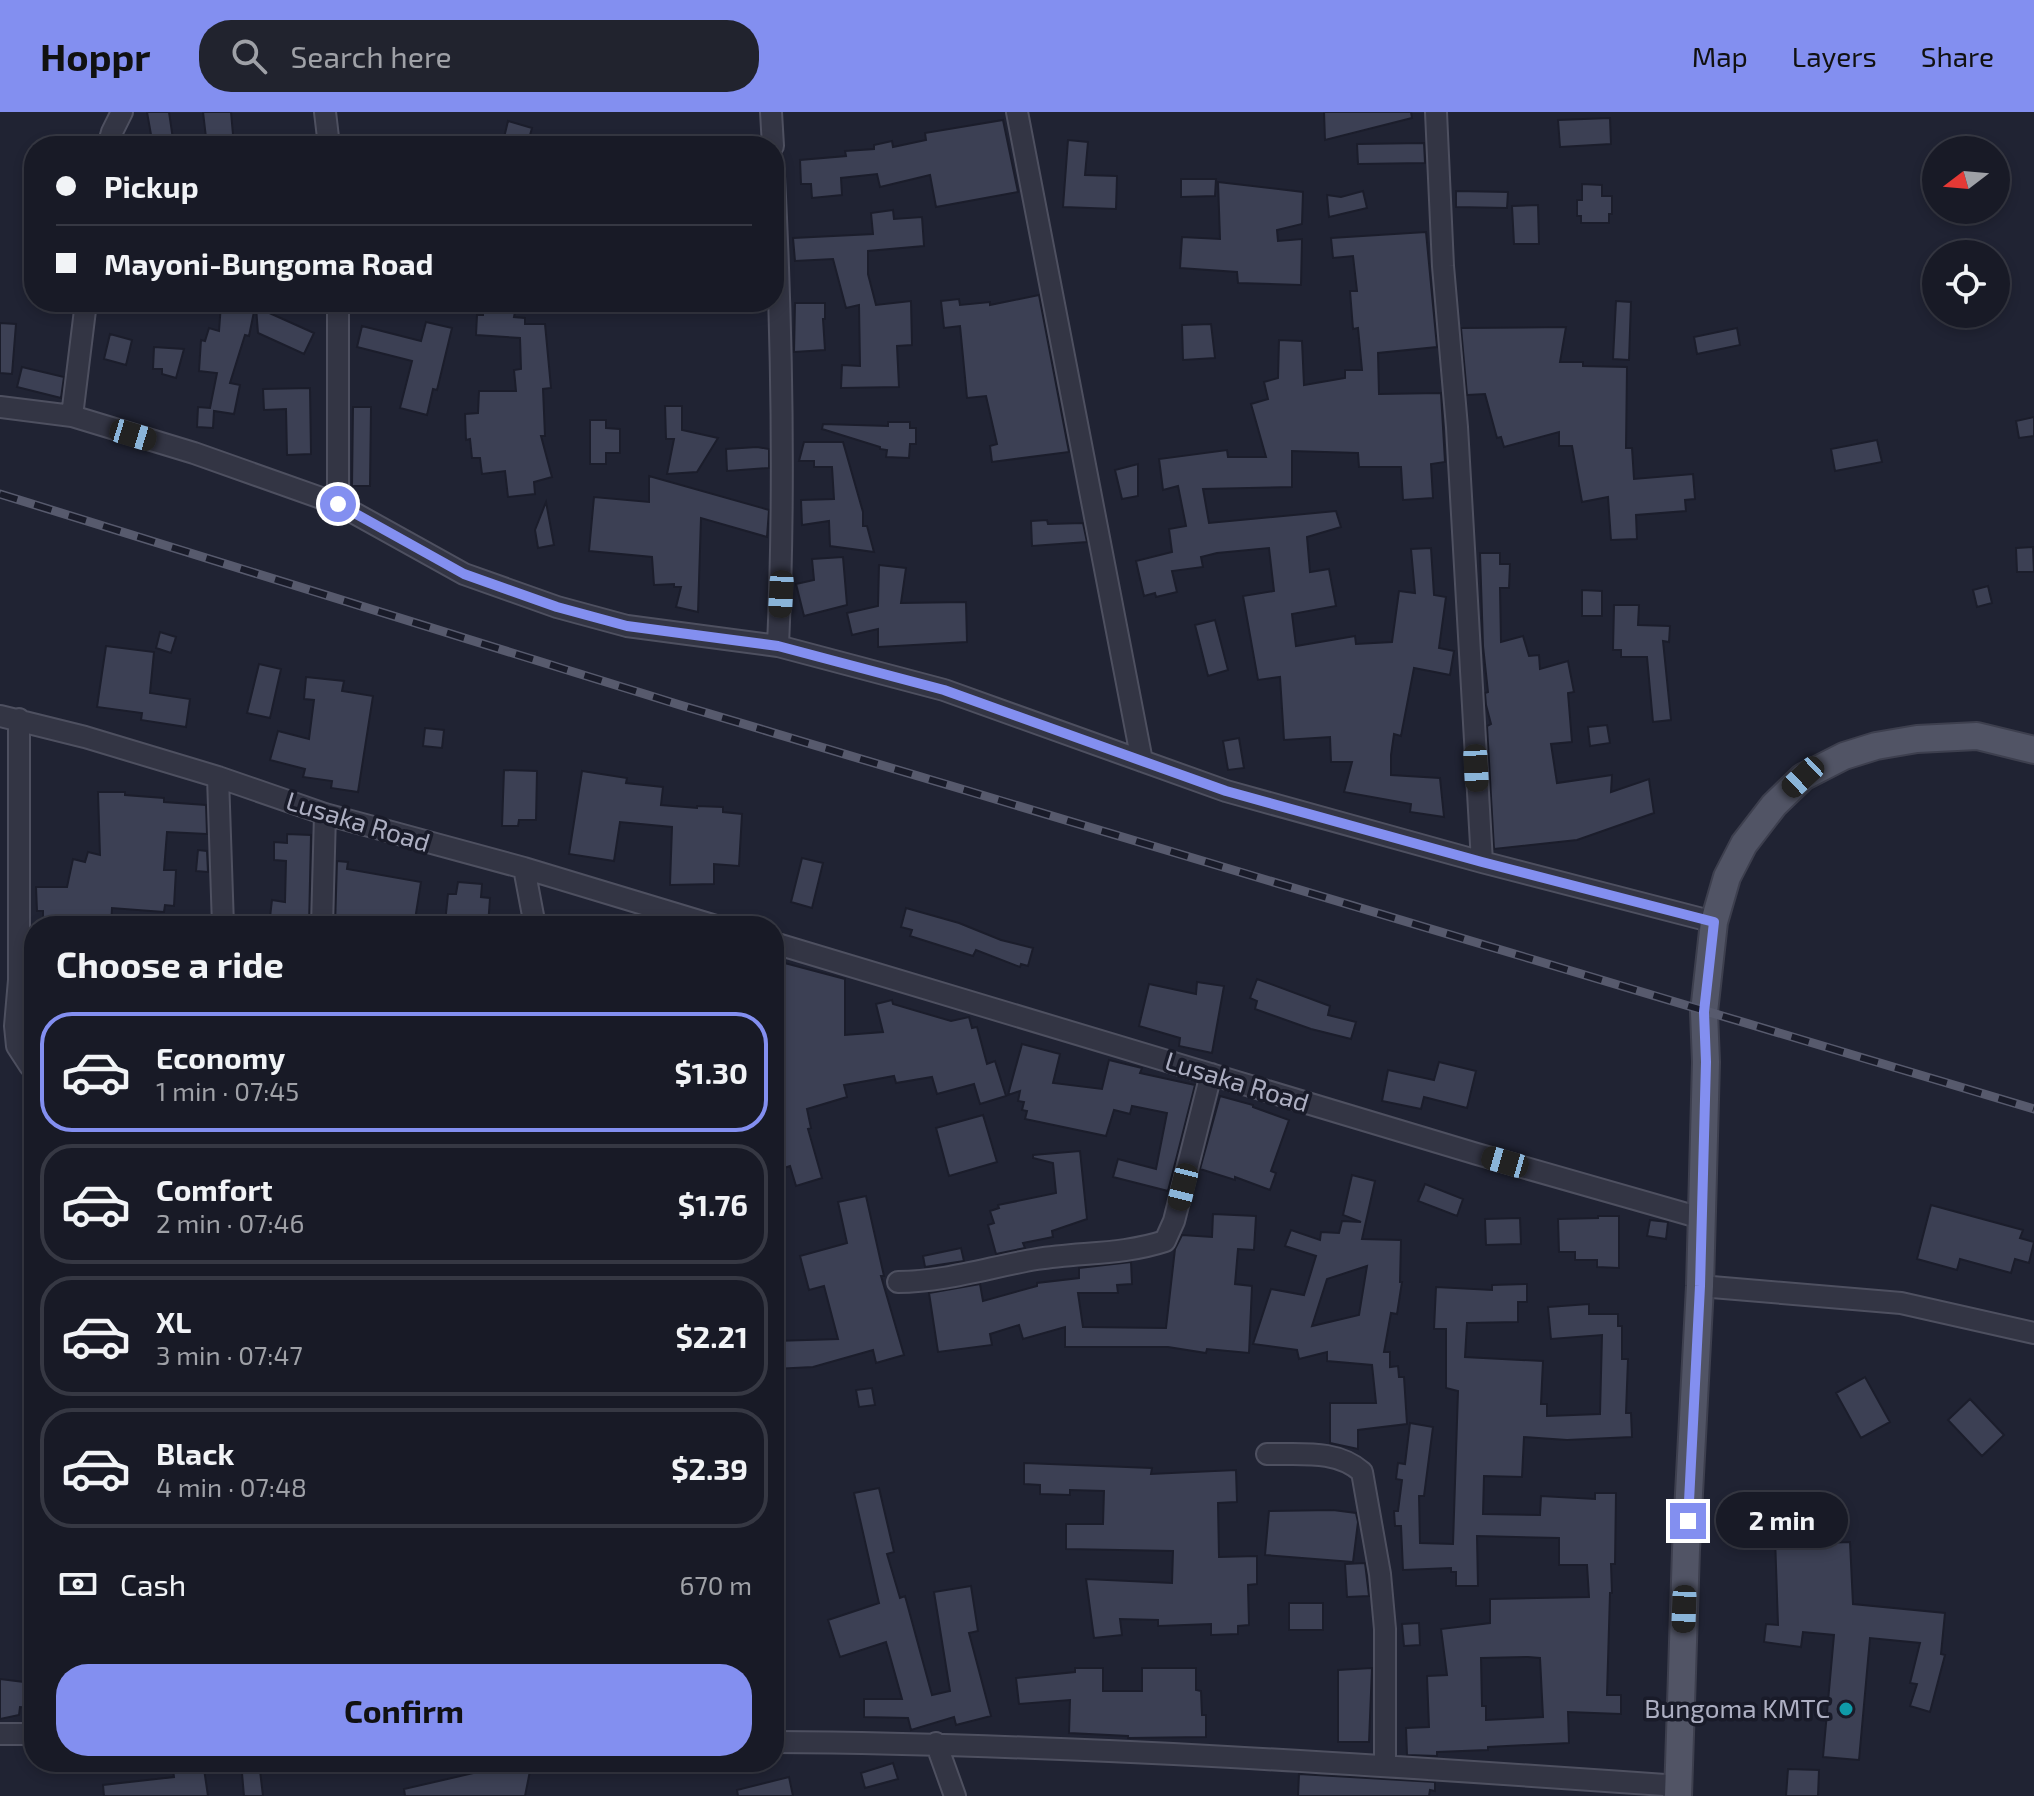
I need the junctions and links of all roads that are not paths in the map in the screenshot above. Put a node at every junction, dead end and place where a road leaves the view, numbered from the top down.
1 (122, 112) edge
2 (325, 112) edge
3 (771, 112) edge
4 (1017, 112) edge
5 (1436, 112) edge
6 (111, 136) edge
7 (328, 136) edge
8 (772, 136) edge
9 (85, 312) edge
10 (338, 312) edge
11 (778, 312) edge
12 (0, 407) edge
13 (72, 416) junction
14 (338, 504) junction
15 (778, 646) junction
16 (9, 718) edge
17 (2034, 750) edge
18 (1142, 761) junction
19 (218, 777) junction
20 (325, 814) junction
21 (1482, 862) junction
22 (524, 868) junction
23 (223, 916) edge
24 (322, 916) edge
25 (533, 916) edge
26 (683, 916) edge
27 (1714, 922) junction
28 (784, 946) edge
29 (24, 1057) edge
30 (1211, 1074) junction
31 (1701, 1218) junction
32 (898, 1282) dead end
33 (1700, 1286) junction
34 (2034, 1333) edge
35 (1267, 1454) dead end
36 (0, 1734) edge
37 (24, 1734) edge
38 (784, 1742) edge
39 (936, 1743) junction
40 (1385, 1765) junction
41 (1679, 1791) edge
42 (955, 1796) edge

1 - 6 street
2 - 7 street
3 - 8 street
4 - 18 street
5 - 21 street
9 - 13 street
10 - 14 street
11 - 15 street
12 - 13 street
13 - 14 street
14 - 15 street
15 - 18 street
16 - 19 street, Lusaka Road
16 - 29 street
17 - 27 main road
18 - 21 street
19 - 20 street, Lusaka Road
19 - 23 street
20 - 22 street, Lusaka Road
20 - 24 street
21 - 27 street
22 - 25 street
22 - 26 street, Lusaka Road
27 - 31 main road
28 - 30 street, Lusaka Road
30 - 31 street, Lusaka Road
30 - 32 street
31 - 33 main road
33 - 34 street
33 - 41 main road
35 - 40 street
36 - 37 street
38 - 39 street
39 - 40 street
39 - 42 street
40 - 41 street

